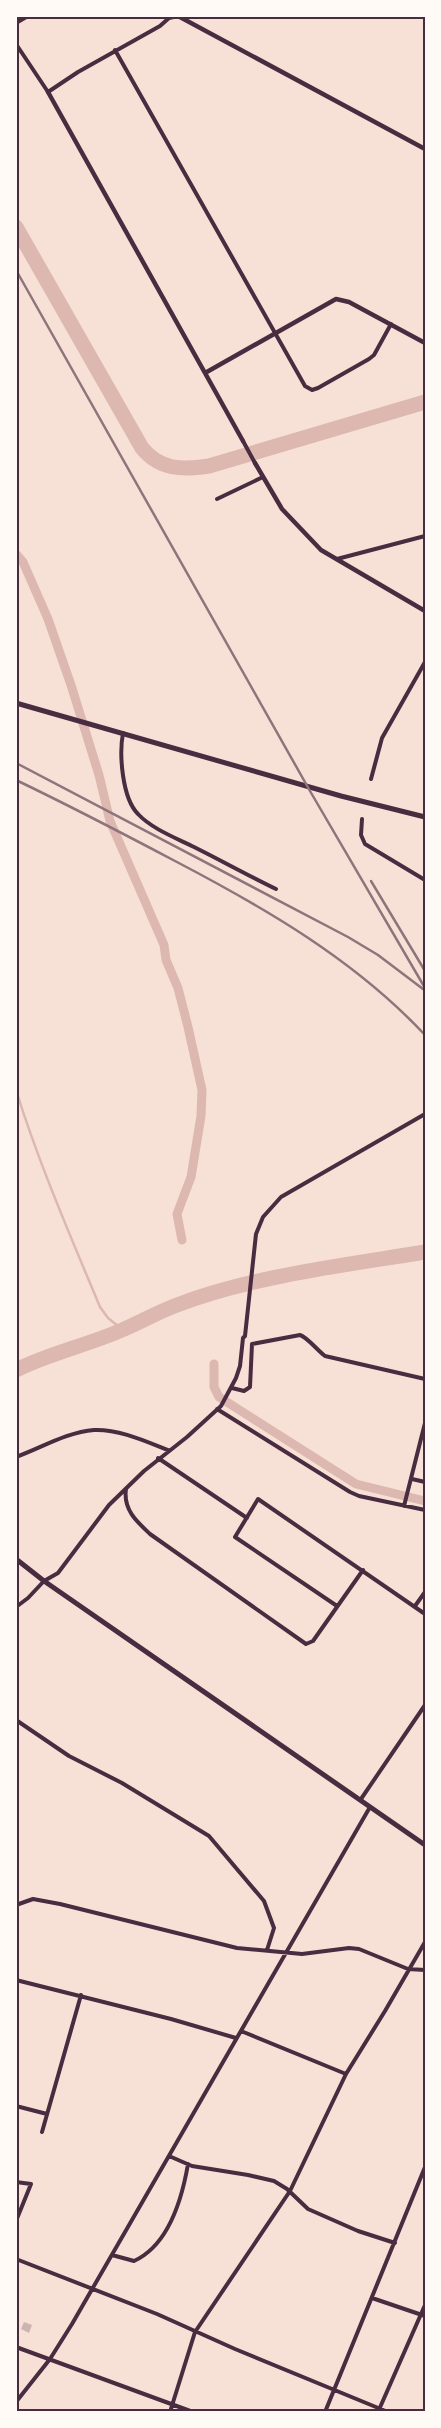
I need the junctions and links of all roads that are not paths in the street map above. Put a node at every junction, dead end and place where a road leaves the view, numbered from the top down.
1 (28, 16) edge
2 (178, 16) edge
3 (169, 17) edge
4 (16, 23) edge
5 (16, 44) edge
6 (115, 50) junction
7 (48, 92) junction
8 (425, 149) edge
9 (391, 324) junction
10 (275, 334) junction
11 (425, 342) edge
12 (205, 373) junction
13 (243, 441) joint
14 (255, 463) joint
15 (263, 477) junction
16 (217, 499) dead end
17 (425, 536) edge
18 (337, 559) junction
19 (425, 611) edge
20 (425, 662) edge
21 (16, 702) edge
22 (123, 733) junction
23 (371, 779) dead end
24 (425, 817) edge
25 (362, 819) dead end
26 (425, 880) edge
27 (276, 889) dead end
28 (425, 1114) edge
29 (425, 1379) edge
30 (232, 1388) junction
31 (219, 1407) junction
32 (425, 1423) edge
33 (168, 1450) junction
34 (16, 1456) edge
35 (158, 1458) junction
36 (412, 1479) junction
37 (425, 1482) edge
38 (126, 1489) junction
39 (405, 1504) junction
40 (425, 1510) edge
41 (247, 1518) junction
42 (16, 1559) edge
43 (363, 1570) junction
44 (44, 1581) junction
45 (425, 1592) edge
46 (16, 1606) edge
47 (337, 1606) junction
48 (415, 1606) junction
49 (425, 1614) edge
50 (425, 1705) edge
51 (16, 1720) edge
52 (361, 1800) junction
53 (370, 1807) junction
54 (425, 1845) edge
55 (17, 1904) edge
56 (425, 1942) edge
57 (267, 1950) junction
58 (288, 1952) junction
59 (408, 1969) junction
60 (425, 1970) edge
61 (16, 1980) edge
62 (81, 1995) junction
63 (240, 2031) junction
64 (236, 2038) junction
65 (346, 2074) junction
66 (16, 2106) edge
67 (47, 2114) junction
68 (42, 2132) dead end
69 (169, 2156) junction
70 (188, 2164) junction
71 (425, 2167) edge
72 (16, 2182) edge
73 (290, 2192) junction
74 (16, 2221) edge
75 (395, 2243) junction
76 (112, 2255) junction
77 (16, 2259) edge
78 (93, 2288) junction
79 (372, 2298) junction
80 (425, 2305) edge
81 (423, 2315) edge
82 (195, 2332) junction
83 (16, 2347) edge
84 (50, 2359) junction
85 (335, 2389) junction
86 (18, 2396) edge
87 (16, 2402) edge
88 (172, 2404) junction
89 (379, 2410) edge
90 (170, 2412) edge
91 (192, 2412) edge
92 (325, 2412) edge
93 (388, 2412) edge

1 - 4 street
2 - 3 street
2 - 8 street
3 - 6 street
5 - 7 street
6 - 7 street
6 - 10 street
7 - 12 street
9 - 10 street
9 - 10 street
9 - 11 street
10 - 12 street
12 - 13 street
13 - 14 street
14 - 15 street
15 - 16 street
15 - 18 street
17 - 18 street
18 - 19 street
20 - 23 street
21 - 22 main road
22 - 24 main road
22 - 27 street
25 - 26 street
28 - 30 street
29 - 30 street
30 - 31 street
31 - 33 street
31 - 39 street
32 - 36 street
33 - 34 street
33 - 35 street
35 - 38 street
35 - 41 street
36 - 37 street
36 - 39 street
38 - 44 street
38 - 47 street
39 - 40 street
41 - 43 street
41 - 47 street
42 - 44 main road
43 - 47 street
43 - 48 street
44 - 46 street
44 - 52 main road
45 - 48 street
48 - 49 street
50 - 52 street
51 - 57 street
52 - 53 main road
53 - 54 main road
53 - 58 street
55 - 57 street
56 - 59 street
57 - 58 street
58 - 59 street
58 - 63 street
59 - 60 street
59 - 65 street
61 - 62 street
62 - 64 street
62 - 67 street
63 - 64 street
63 - 65 street
64 - 69 street
65 - 73 street
66 - 67 street
67 - 68 street
69 - 70 street
69 - 76 street
70 - 73 street
70 - 76 street
71 - 75 street
72 - 74 street
73 - 75 street
73 - 82 street
75 - 79 street
76 - 78 street
77 - 78 street
78 - 82 street
78 - 84 street
79 - 81 street
79 - 85 street
80 - 81 street
81 - 89 street
82 - 85 street
82 - 88 street
83 - 84 street
84 - 86 street
84 - 88 street
85 - 89 street
85 - 92 street
86 - 87 street
88 - 90 street
88 - 91 street
89 - 93 street

